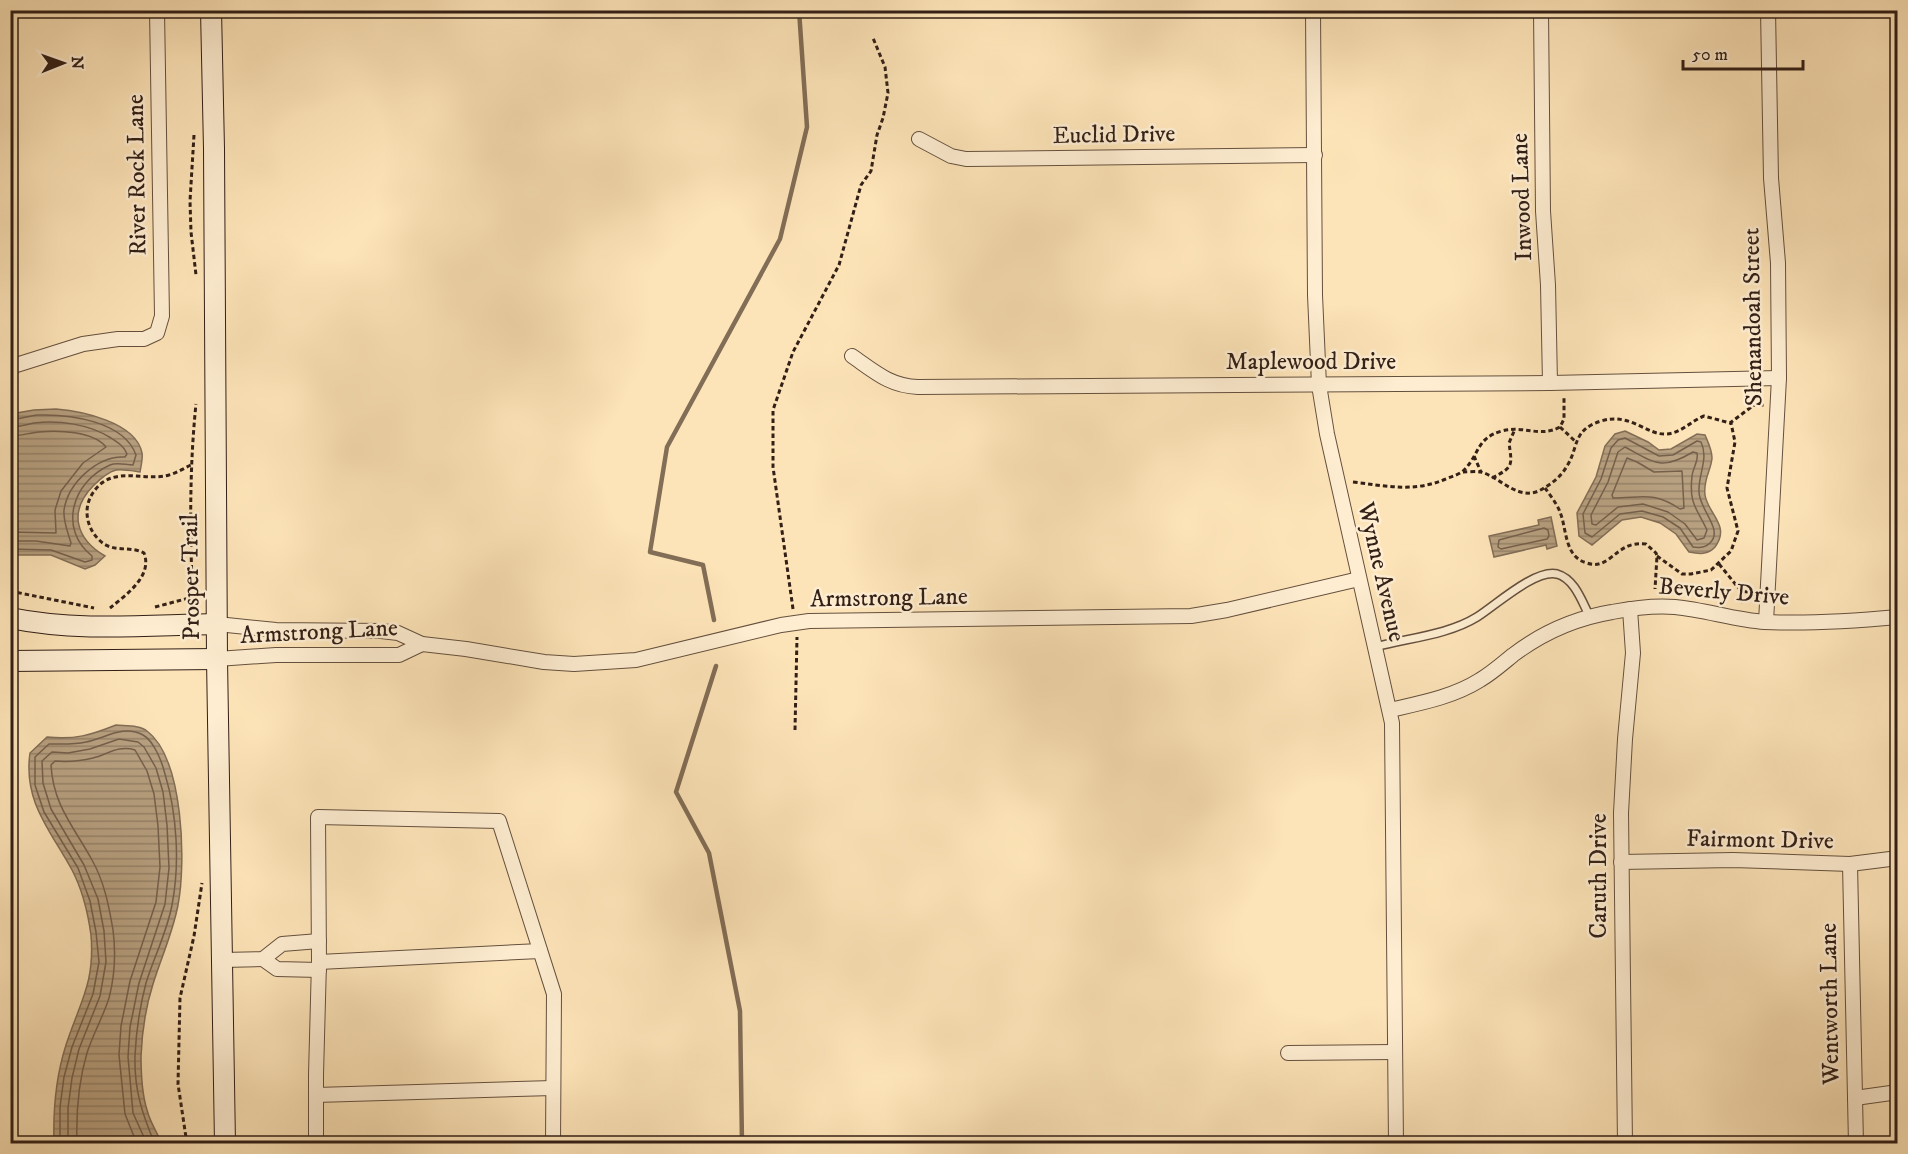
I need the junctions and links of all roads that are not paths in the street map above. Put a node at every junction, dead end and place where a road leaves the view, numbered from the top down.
1 (157, 10) edge
2 (211, 10) edge
3 (1313, 10) edge
4 (1541, 10) edge
5 (1768, 10) edge
6 (919, 140) dead end
7 (1315, 155) junction
8 (852, 356) dead end
9 (10, 367) edge
10 (1779, 378) junction
11 (1550, 383) junction
12 (1319, 385) junction
13 (1359, 579) junction
14 (1630, 609) junction
15 (1590, 616) junction
16 (1898, 617) edge
17 (10, 618) edge
18 (1766, 622) junction
19 (217, 624) junction
20 (422, 644) junction
21 (1375, 646) junction
22 (217, 659) junction
23 (10, 661) edge
24 (1390, 710) junction
25 (1898, 858) edge
26 (1621, 862) junction
27 (1850, 864) junction
28 (319, 941) junction
29 (540, 951) junction
30 (263, 959) junction
31 (223, 960) junction
32 (319, 966) junction
33 (1395, 1052) junction
34 (1288, 1053) dead end
35 (553, 1088) junction
36 (1898, 1092) edge
37 (316, 1095) junction
38 (1855, 1098) junction
39 (225, 1143) edge
40 (316, 1143) edge
41 (553, 1143) edge
42 (1396, 1143) edge
43 (1625, 1143) edge
44 (1856, 1143) edge

1 - 9 street, River Rock Lane
2 - 19 street, Prosper Trail
3 - 7 street, Wynne Avenue
4 - 11 street, Inwood Lane
5 - 10 street, Shenandoah Street
6 - 7 street, Euclid Drive
7 - 12 street, Wynne Avenue
8 - 12 street, Maplewood Drive
10 - 11 street, Maplewood Drive
10 - 18 street, Shenandoah Street
11 - 12 street, Maplewood Drive
12 - 13 street, Wynne Avenue
13 - 20 street, Armstrong Lane
13 - 21 street, Wynne Avenue
14 - 15 street, Beverly Drive
14 - 18 street, Beverly Drive
14 - 26 street, Caruth Drive
15 - 21 lane
15 - 24 street, Beverly Drive
16 - 18 street, Beverly Drive
17 - 19 street
19 - 20 street, Armstrong Lane
19 - 22 street, Prosper Trail
20 - 22 street, Armstrong Lane
21 - 24 street, Wynne Avenue
22 - 23 street
22 - 31 street, Prosper Trail
24 - 33 street, Wynne Avenue
25 - 27 street, Fairmont Drive
26 - 27 street, Fairmont Drive
26 - 43 street, Caruth Drive
27 - 38 street, Wentworth Lane
28 - 29 street
28 - 30 street
28 - 32 street
29 - 32 street
29 - 35 street
30 - 31 street
30 - 32 street
31 - 39 street, Prosper Trail
32 - 37 street
33 - 34 street
33 - 42 street, Wynne Avenue
35 - 37 street
35 - 41 street
36 - 38 street
37 - 40 street
38 - 44 street, Wentworth Lane

